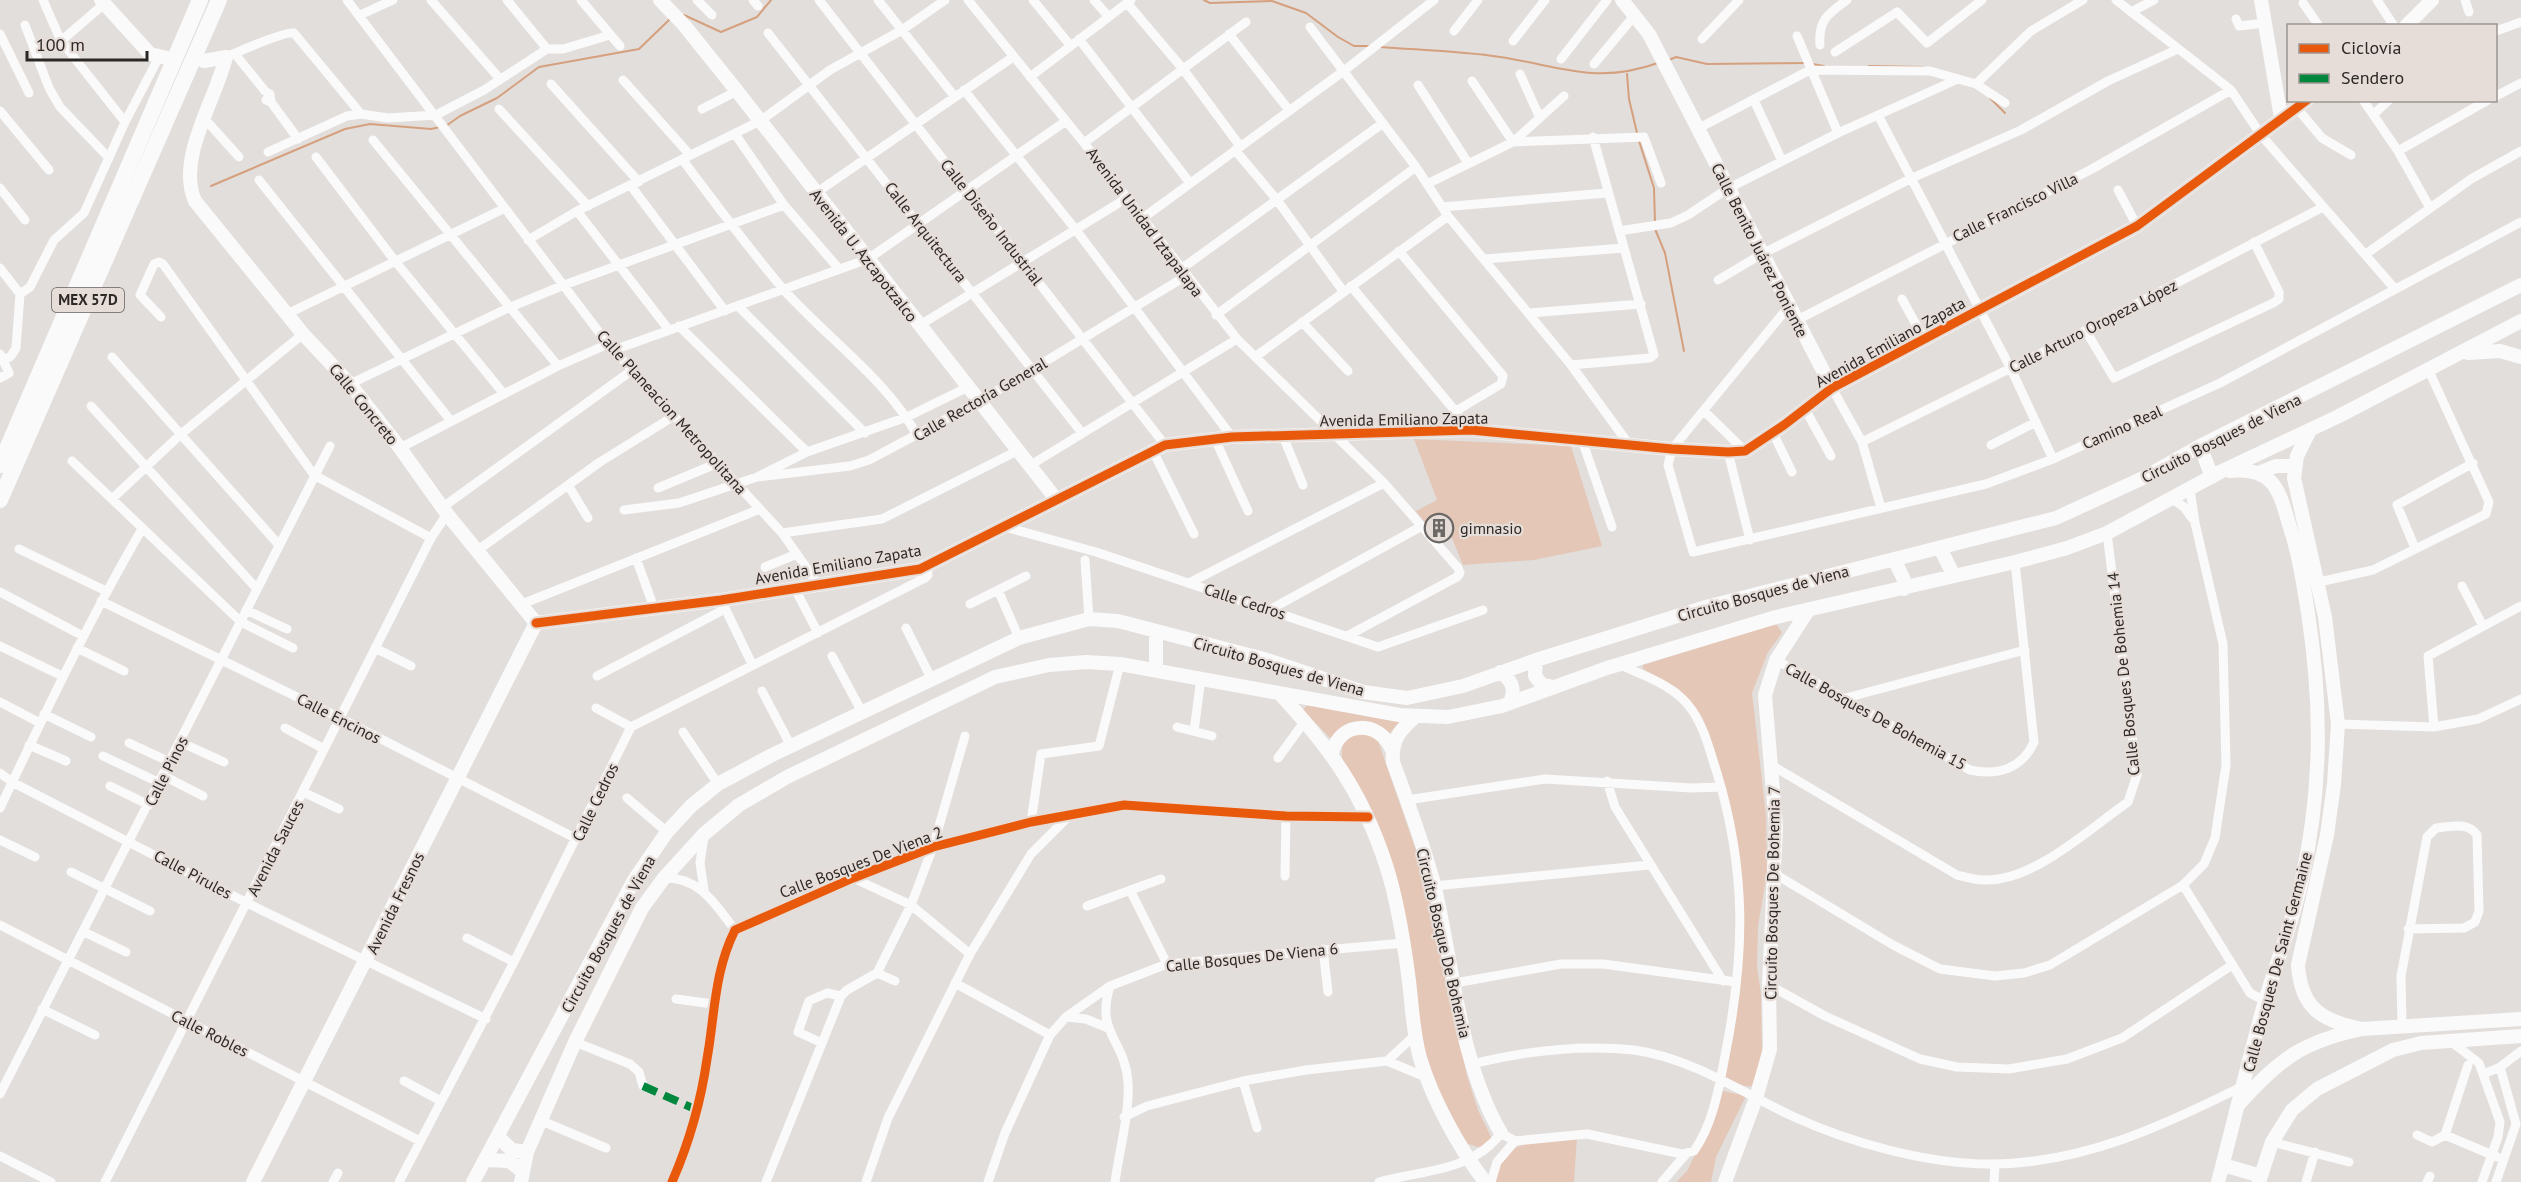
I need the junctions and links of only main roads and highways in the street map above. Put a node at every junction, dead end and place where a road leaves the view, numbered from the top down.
1 (200, 0) edge
2 (219, 0) edge
3 (0, 465) edge
4 (0, 500) edge

1 - 3 highway, MEX 57D
2 - 4 highway, MEX 57D

